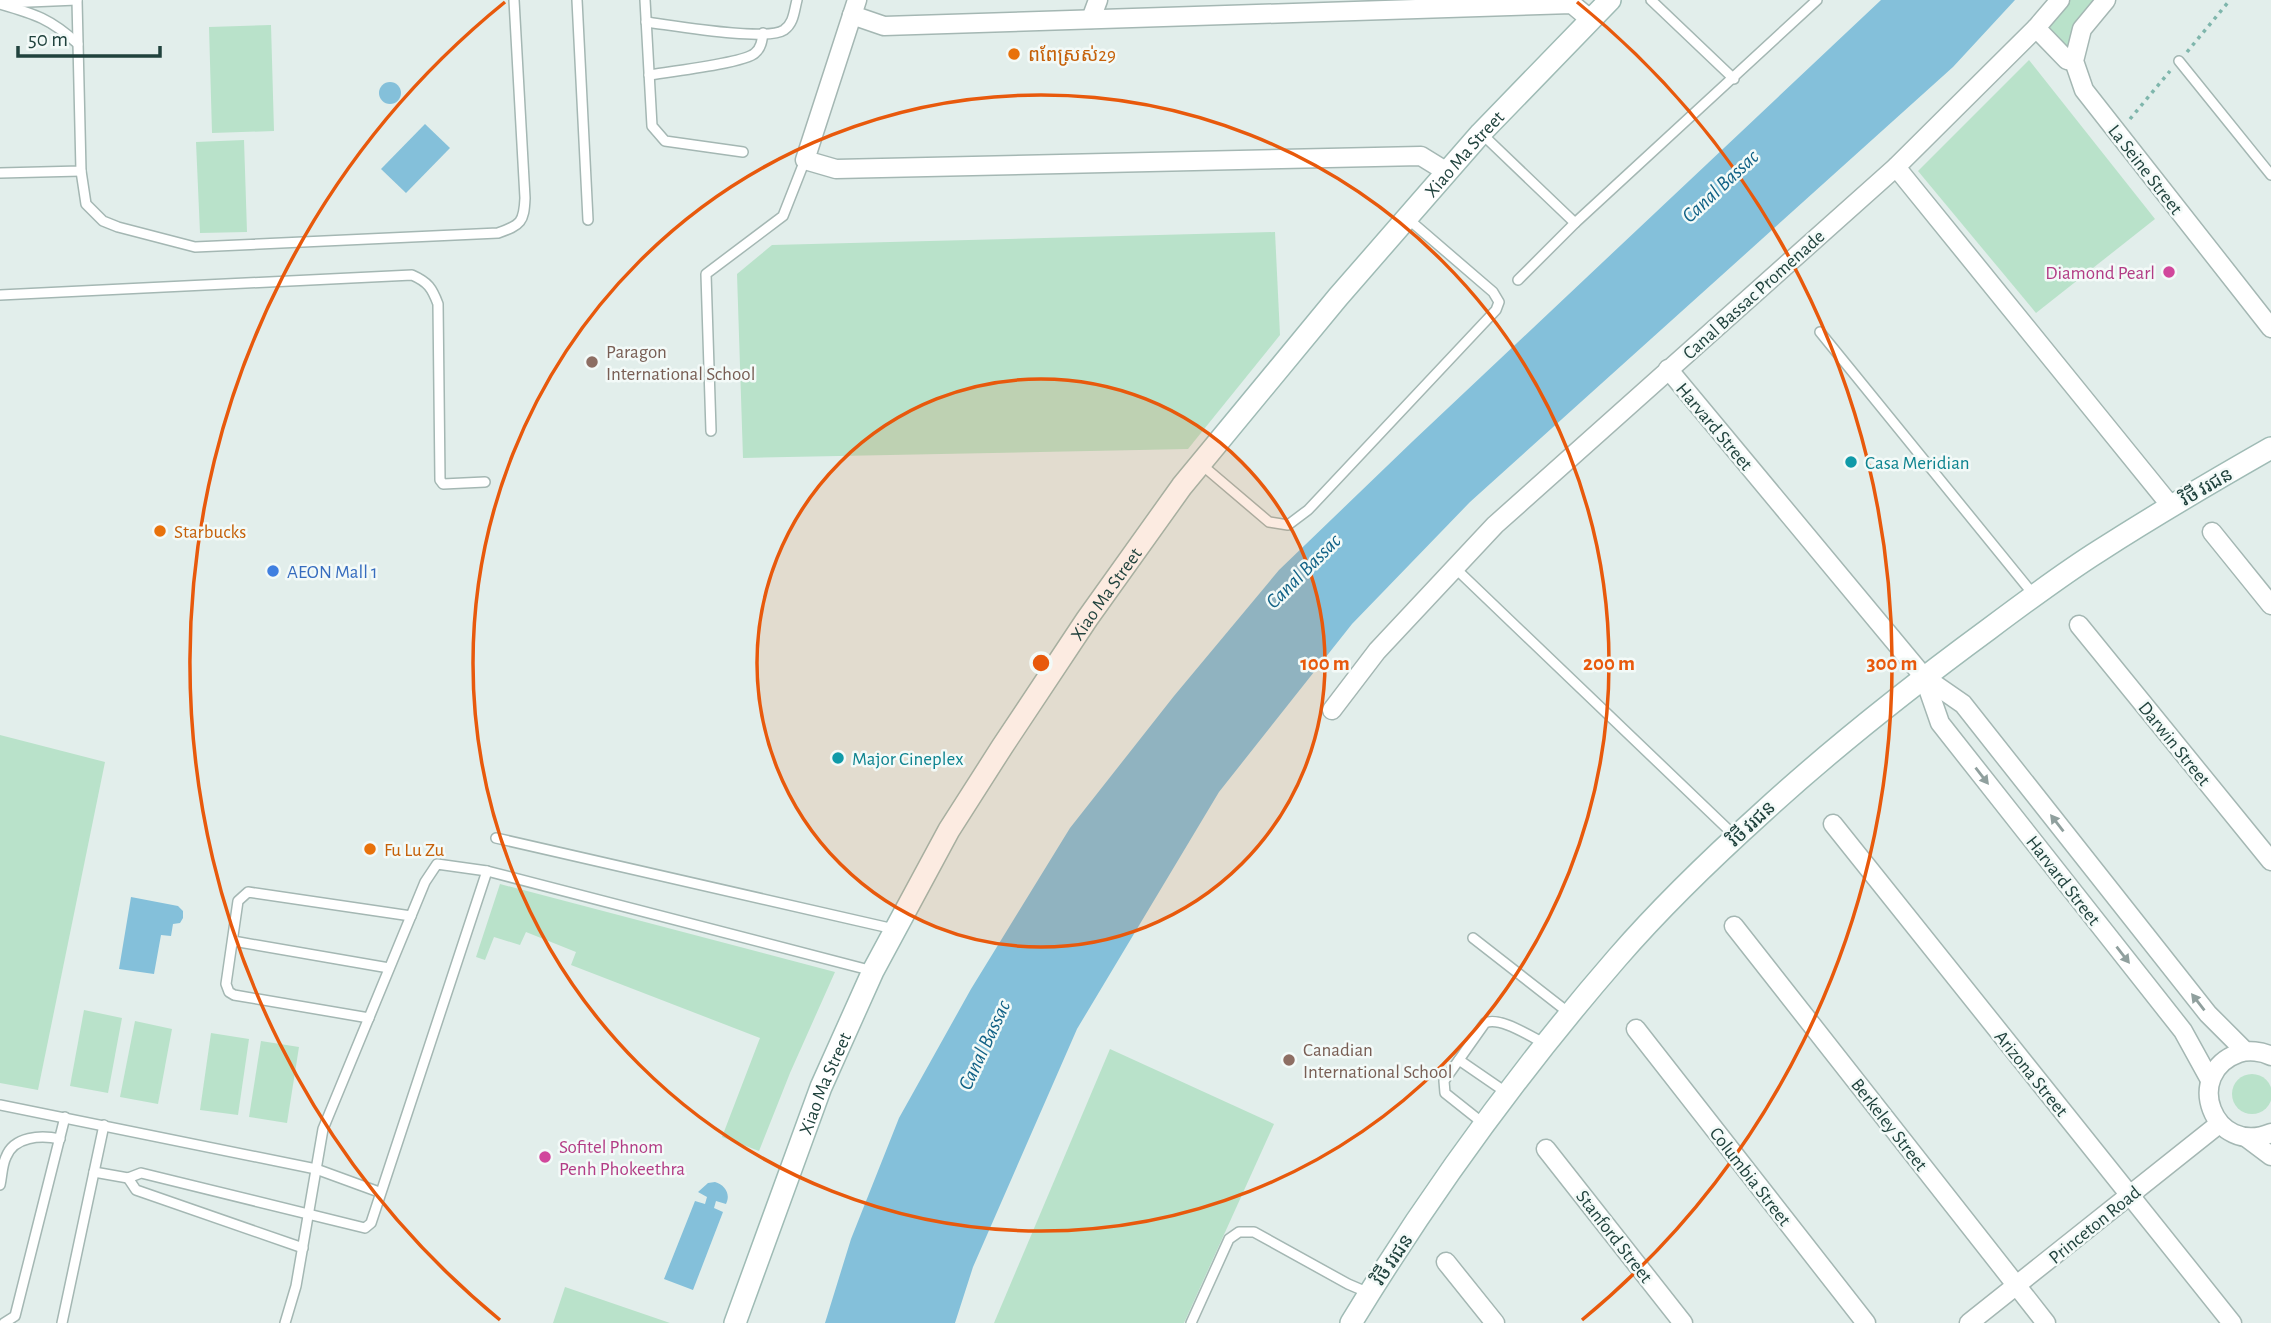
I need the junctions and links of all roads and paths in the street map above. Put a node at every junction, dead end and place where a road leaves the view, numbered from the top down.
1 (77, 0) edge
2 (514, 0) edge
3 (577, 0) edge
4 (645, 0) edge
5 (797, 0) edge
6 (1098, 0) edge
7 (1610, 0) edge
8 (1651, 0) edge
9 (1817, 0) edge
10 (2060, 0) edge
11 (2106, 0) edge
12 (0, 3) edge
13 (855, 8) edge
14 (1091, 19) junction
15 (1591, 20) junction
16 (646, 22) junction
17 (2036, 28) junction
18 (763, 33) junction
19 (78, 44) junction
20 (2074, 61) junction
21 (2179, 61) dead end
22 (649, 75) junction
23 (1734, 79) junction
24 (1480, 133) junction
25 (743, 152) dead end
26 (805, 160) junction
27 (1896, 167) junction
28 (81, 171) junction
29 (1447, 172) junction
30 (0, 173) edge
31 (2271, 175) edge
32 (1407, 218) junction
33 (588, 220) dead end
34 (1575, 223) junction
35 (1518, 280) dead end
36 (0, 295) edge
37 (2271, 328) edge
38 (1820, 332) dead end
39 (1668, 369) junction
40 (711, 431) dead end
41 (2271, 448) edge
42 (1200, 464) junction
43 (485, 482) dead end
44 (2171, 506) junction
45 (2212, 532) dead end
46 (1454, 568) junction
47 (2034, 596) junction
48 (2271, 605) edge
49 (2079, 625) dead end
50 (1924, 677) junction
51 (1332, 710) dead end
52 (1833, 824) dead end
53 (1736, 837) junction
54 (496, 838) dead end
55 (2271, 861) edge
56 (2092, 868) junction
57 (487, 871) junction
58 (2069, 886) junction
59 (411, 916) junction
60 (1734, 926) dead end
61 (894, 929) junction
62 (1473, 938) dead end
63 (233, 941) junction
64 (389, 968) junction
65 (873, 971) junction
66 (1570, 1014) junction
67 (369, 1018) junction
68 (1636, 1029) dead end
69 (1546, 1044) junction
70 (2245, 1051) junction
71 (2271, 1056) edge
72 (1459, 1060) junction
73 (2210, 1080) junction
74 (1508, 1094) junction
75 (0, 1105) edge
76 (65, 1117) junction
77 (2219, 1124) junction
78 (104, 1125) junction
79 (1486, 1125) junction
80 (2271, 1133) edge
81 (2247, 1138) junction
82 (60, 1139) junction
83 (1546, 1149) dead end
84 (2271, 1156) edge
85 (316, 1169) junction
86 (94, 1172) junction
87 (128, 1178) junction
88 (0, 1185) edge
89 (379, 1192) junction
90 (2129, 1195) junction
91 (309, 1214) junction
92 (303, 1248) junction
93 (1446, 1262) dead end
94 (2017, 1285) junction
95 (1369, 1293) junction
96 (4, 1323) edge
97 (62, 1323) edge
98 (285, 1323) edge
99 (735, 1323) edge
100 (1191, 1323) edge
101 (1351, 1323) edge
102 (1495, 1323) edge
103 (1683, 1323) edge
104 (1866, 1323) edge
105 (1969, 1323) edge
106 (2046, 1323) edge
107 (2232, 1323) edge

1 - 12 lane
1 - 19 lane
2 - 28 lane
3 - 33 lane
4 - 16 lane
5 - 18 lane
6 - 14 street
7 - 15 street, Xiao Ma Street
8 - 23 lane
9 - 23 lane
10 - 17 street, Canal Bassac Promenade
11 - 20 street
12 - 19 lane
13 - 14 street
13 - 26 street
14 - 15 street
15 - 24 street, Xiao Ma Street
16 - 18 lane
16 - 22 lane
17 - 20 street
17 - 27 street, Canal Bassac Promenade
18 - 22 lane
19 - 28 lane
20 - 37 street, La Seine Street
21 - 31 lane
22 - 25 lane
23 - 34 lane
24 - 29 street, Xiao Ma Street
24 - 34 lane
26 - 29 street
26 - 40 lane
27 - 39 street, Canal Bassac Promenade
27 - 44 street
28 - 30 lane
29 - 32 street, Xiao Ma Street
32 - 42 street, Xiao Ma Street
32 - 42 lane
34 - 35 lane
36 - 43 lane
38 - 47 lane
39 - 46 street, Canal Bassac Promenade
39 - 50 street, Harvard Street
41 - 44 street, វិថី វរជន
42 - 61 street, Xiao Ma Street
44 - 47 street, វិថី វរជន
45 - 48 street
46 - 51 street, Canal Bassac Promenade
46 - 53 lane
47 - 50 street, វិថី វរជន
49 - 55 street, Darwin Street
50 - 53 street, វិថី វរជន
56 -> 50 street, Harvard Street
50 -> 58 street, Harvard Street
52 - 90 street, Arizona Street
53 - 66 street, វិថី វរជន
54 - 61 lane
56 - 58 street
70 -> 56 street, Harvard Street
57 - 59 lane
57 - 65 lane
57 - 89 lane
58 -> 73 street, Harvard Street
59 - 63 lane
59 - 64 lane
60 - 94 street, Berkeley Street
61 - 65 street, Xiao Ma Street
62 - 66 lane
63 - 64 lane
63 - 67 lane
64 - 67 lane
65 - 99 street, Xiao Ma Street
66 - 69 street, វិថី វរជន
67 - 85 lane
68 - 104 street, Columbia Street
69 - 72 lane
69 - 74 street, វិថី វរជន
70 - 71 street
70 - 73 street
72 - 74 lane
72 - 79 lane
73 - 77 street
74 - 79 street, វិថី វរជន
75 - 76 lane
76 - 78 lane
76 - 82 lane
77 - 81 street
77 - 90 street, Princeton Road
78 - 85 lane
78 - 86 lane
79 - 95 street, វិថី វរជន
80 - 81 street
81 - 84 street
82 - 88 lane
82 - 96 lane
83 - 103 street, Stanford Street
85 - 89 lane
85 - 91 lane
86 - 87 lane
86 - 97 lane
87 - 91 lane
87 - 92 lane
89 - 91 lane
90 - 94 street, Princeton Road
90 - 107 street, Arizona Street
91 - 92 lane
92 - 98 lane
93 - 102 street
94 - 105 street, Princeton Road
94 - 106 street, Berkeley Street
95 - 100 lane
95 - 101 street, វិថី វរជន

